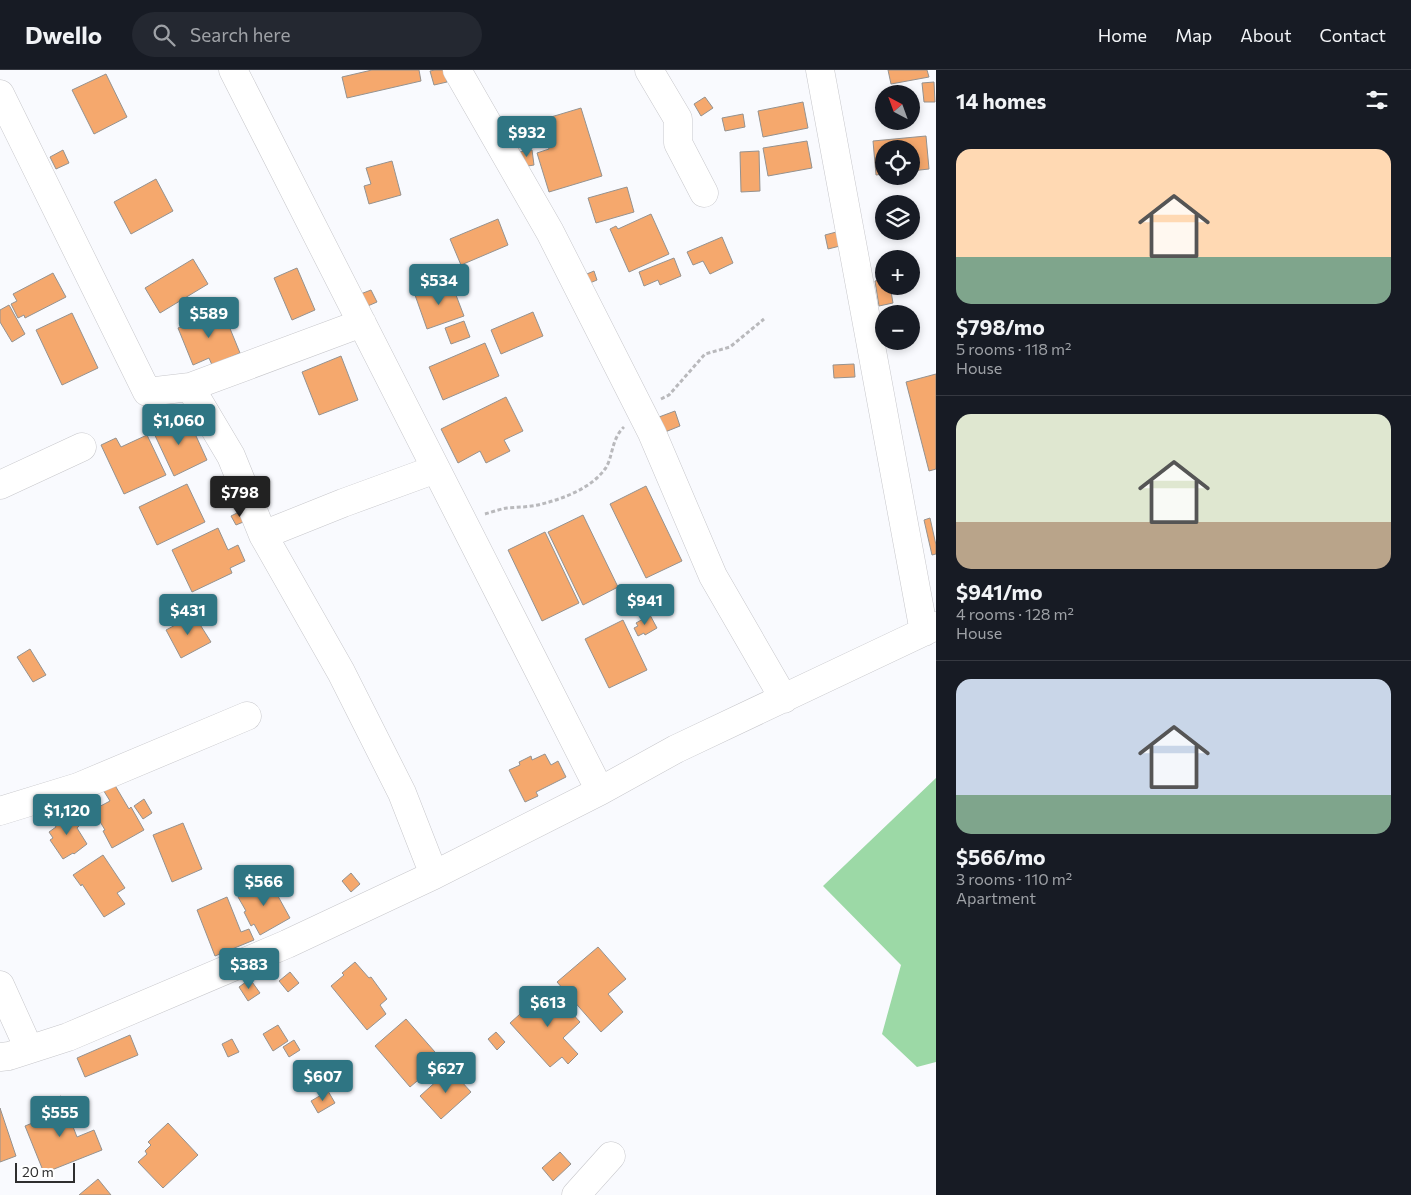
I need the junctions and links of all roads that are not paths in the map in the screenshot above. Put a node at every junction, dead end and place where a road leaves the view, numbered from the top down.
1 (233, 70) edge
2 (457, 70) edge
3 (649, 70) edge
4 (820, 70) edge
5 (0, 94) edge
6 (704, 193) dead end
7 (362, 322) junction
8 (190, 387) junction
9 (82, 447) dead end
10 (436, 469) junction
11 (0, 484) edge
12 (263, 535) junction
13 (930, 629) edge
14 (784, 699) junction
15 (247, 716) dead end
16 (600, 791) junction
17 (0, 811) edge
18 (434, 875) junction
19 (0, 985) edge
20 (29, 1049) junction
21 (0, 1057) edge
22 (611, 1156) dead end
23 (576, 1195) edge

1 - 7 street
2 - 14 street
3 - 6 street
4 - 13 street
5 - 8 street
7 - 8 street
7 - 10 street
8 - 12 street
9 - 11 street
10 - 12 street
10 - 16 street
12 - 18 street
13 - 14 street
14 - 16 street
15 - 17 street
16 - 18 street
18 - 20 street
19 - 20 street
20 - 21 street
22 - 23 street

